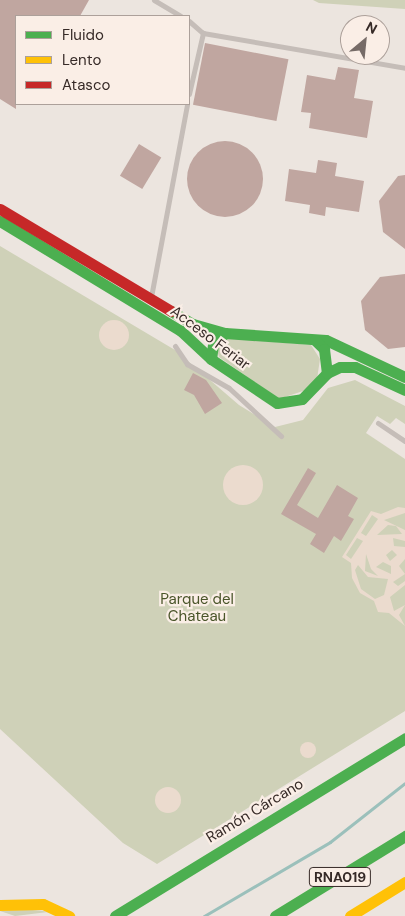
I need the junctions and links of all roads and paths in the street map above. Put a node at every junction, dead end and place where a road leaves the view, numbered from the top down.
1 (154, 0) edge
2 (179, 15) edge
3 (190, 22) edge
4 (203, 33) junction
5 (405, 68) edge
6 (190, 90) edge
7 (187, 105) edge
8 (0, 209) edge
9 (0, 221) edge
10 (151, 300) junction
11 (224, 333) junction
12 (315, 340) junction
13 (175, 346) dead end
14 (211, 359) junction
15 (327, 373) junction
16 (405, 377) edge
17 (405, 390) edge
18 (378, 423) dead end
19 (280, 436) dead end
20 (405, 440) edge
21 (405, 738) edge
22 (405, 831) edge
23 (405, 836) edge
24 (388, 847) junction
25 (405, 882) edge
26 (405, 896) edge
27 (0, 905) edge
28 (118, 913) edge
29 (69, 916) edge
30 (103, 916) edge
31 (274, 916) edge
32 (350, 916) edge
33 (361, 916) edge

1 - 2 lane
3 - 4 lane
4 - 5 lane
4 - 6 lane
7 - 10 lane
8 - 10 main road, Acceso Feriar
9 - 14 main road, Acceso Feriar
10 - 11 main road, Acceso Feriar
11 - 12 main road, Acceso Feriar
11 - 14 main road
12 - 15 main road
12 - 16 main road, Acceso Feriar
13 - 19 lane
14 - 15 main road, Acceso Feriar
15 - 17 main road
18 - 20 lane
21 - 28 main road, Ramón Cárcano
22 - 24 main road
23 - 24 main road, RNA019
24 - 31 main road, RNA019
25 - 32 main road, RNA019
26 - 33 main road
27 - 29 main road
28 - 30 main road, Ramón Cárcano

